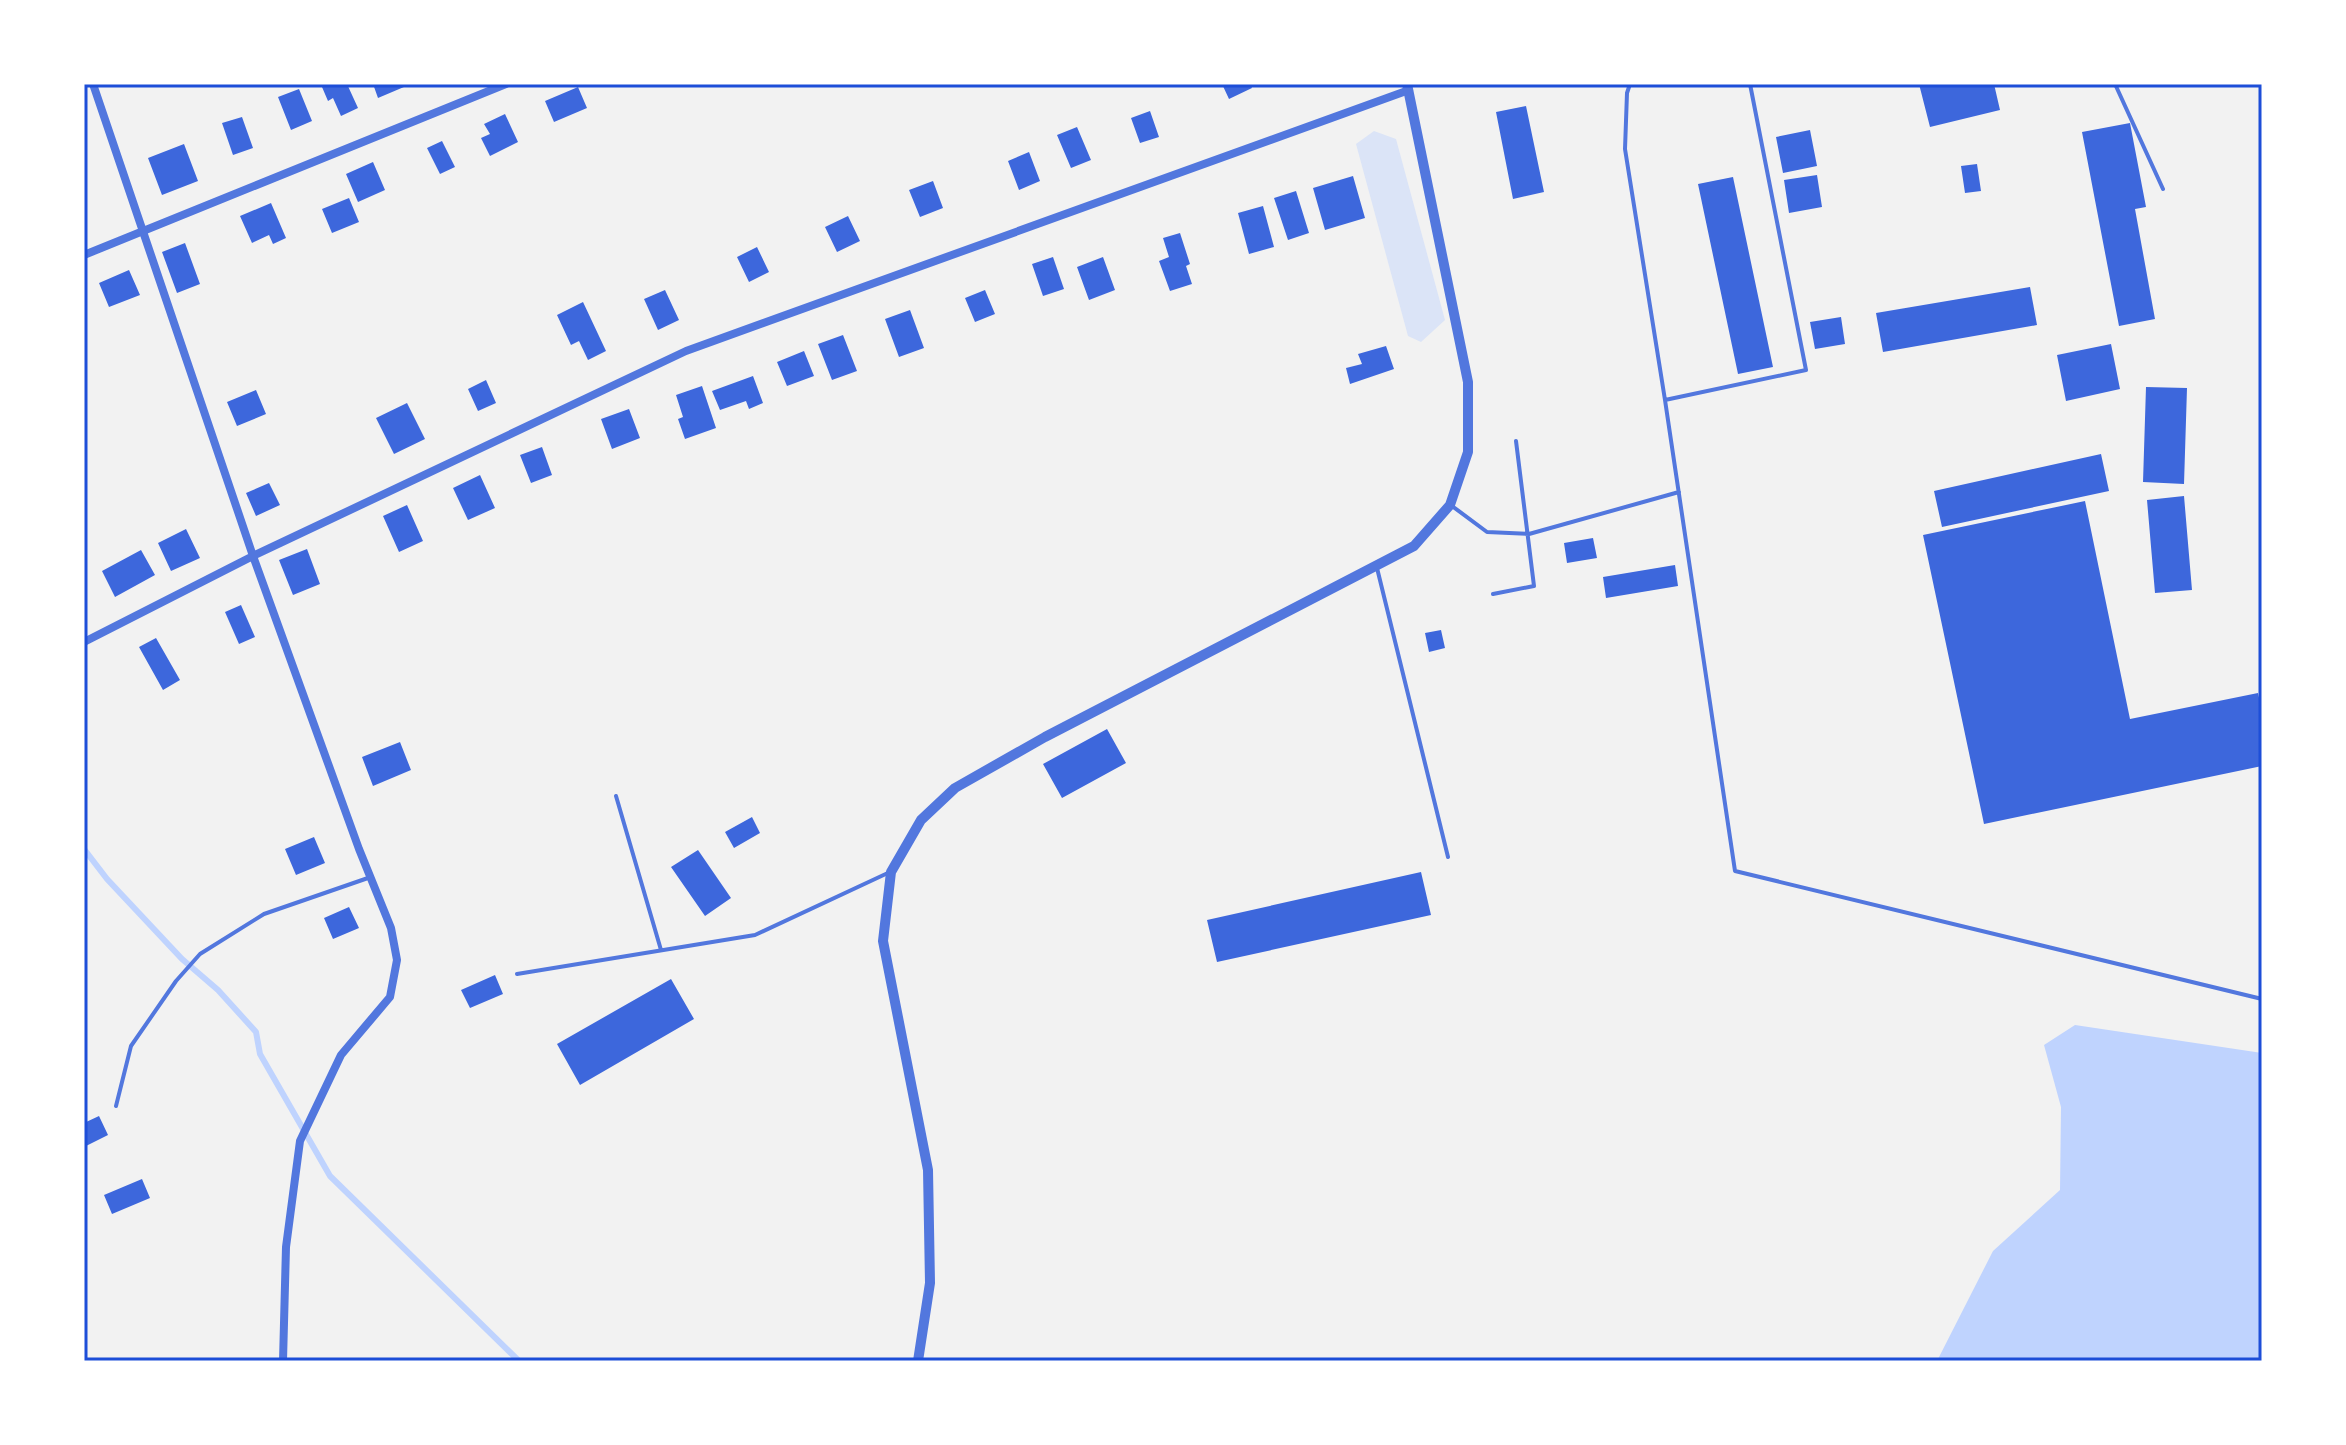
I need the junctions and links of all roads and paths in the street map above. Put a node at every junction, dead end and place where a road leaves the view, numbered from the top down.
1 (93, 84) edge
2 (506, 84) edge
3 (1630, 84) edge
4 (1750, 84) edge
5 (2115, 84) edge
6 (1408, 87) edge
7 (2163, 189) dead end
8 (142, 231) junction
9 (84, 255) edge
10 (1665, 400) junction
11 (1516, 441) dead end
12 (1679, 492) junction
13 (1450, 505) junction
14 (1529, 534) junction
15 (253, 556) junction
16 (1376, 565) junction
17 (1493, 594) dead end
18 (84, 642) edge
19 (616, 796) dead end
20 (1448, 857) dead end
21 (891, 872) junction
22 (371, 877) junction
23 (661, 950) junction
24 (517, 974) dead end
25 (2262, 999) edge
26 (116, 1106) dead end
27 (283, 1361) edge
28 (918, 1361) edge

1 - 8 street
2 - 8 street
3 - 10 lane
4 - 10 lane
5 - 7 lane
6 - 13 street
6 - 15 street
8 - 9 street
8 - 15 street
10 - 12 lane
11 - 14 lane
12 - 14 lane
12 - 25 lane
13 - 14 lane
13 - 16 street
14 - 17 lane
15 - 18 street
15 - 22 street
16 - 20 lane
16 - 21 street
19 - 23 lane
21 - 23 lane
21 - 28 street
22 - 26 lane
22 - 27 street
23 - 24 lane

